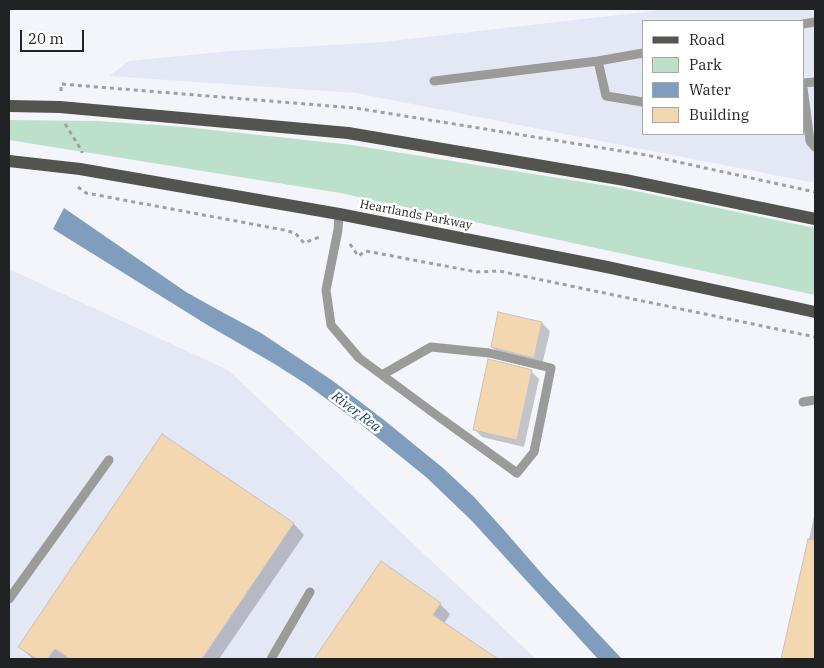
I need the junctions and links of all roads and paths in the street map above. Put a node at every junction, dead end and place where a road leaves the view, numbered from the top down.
1 (642, 53) edge
2 (598, 60) junction
3 (434, 81) dead end
4 (642, 102) edge
5 (804, 102) edge
6 (9, 106) edge
7 (60, 107) junction
8 (806, 130) edge
9 (815, 147) edge
10 (9, 161) edge
11 (80, 168) junction
12 (815, 192) edge
13 (339, 214) junction
14 (815, 219) edge
15 (338, 230) junction
16 (815, 312) edge
17 (815, 337) edge
18 (382, 375) junction
19 (815, 400) edge
20 (803, 402) dead end
21 (109, 460) dead end
22 (310, 592) dead end
23 (9, 599) edge
24 (271, 659) edge

1 - 2 lane
2 - 3 lane
2 - 4 lane
5 - 8 lane
6 - 7 main road
7 - 11 path
7 - 12 path
7 - 14 main road
8 - 9 lane
10 - 11 main road, Heartlands Parkway
11 - 13 main road, Heartlands Parkway
11 - 15 path
13 - 15 lane
13 - 16 main road, Heartlands Parkway
15 - 17 path
15 - 18 lane
18 - 18 lane
19 - 20 lane
21 - 23 lane
22 - 24 lane

